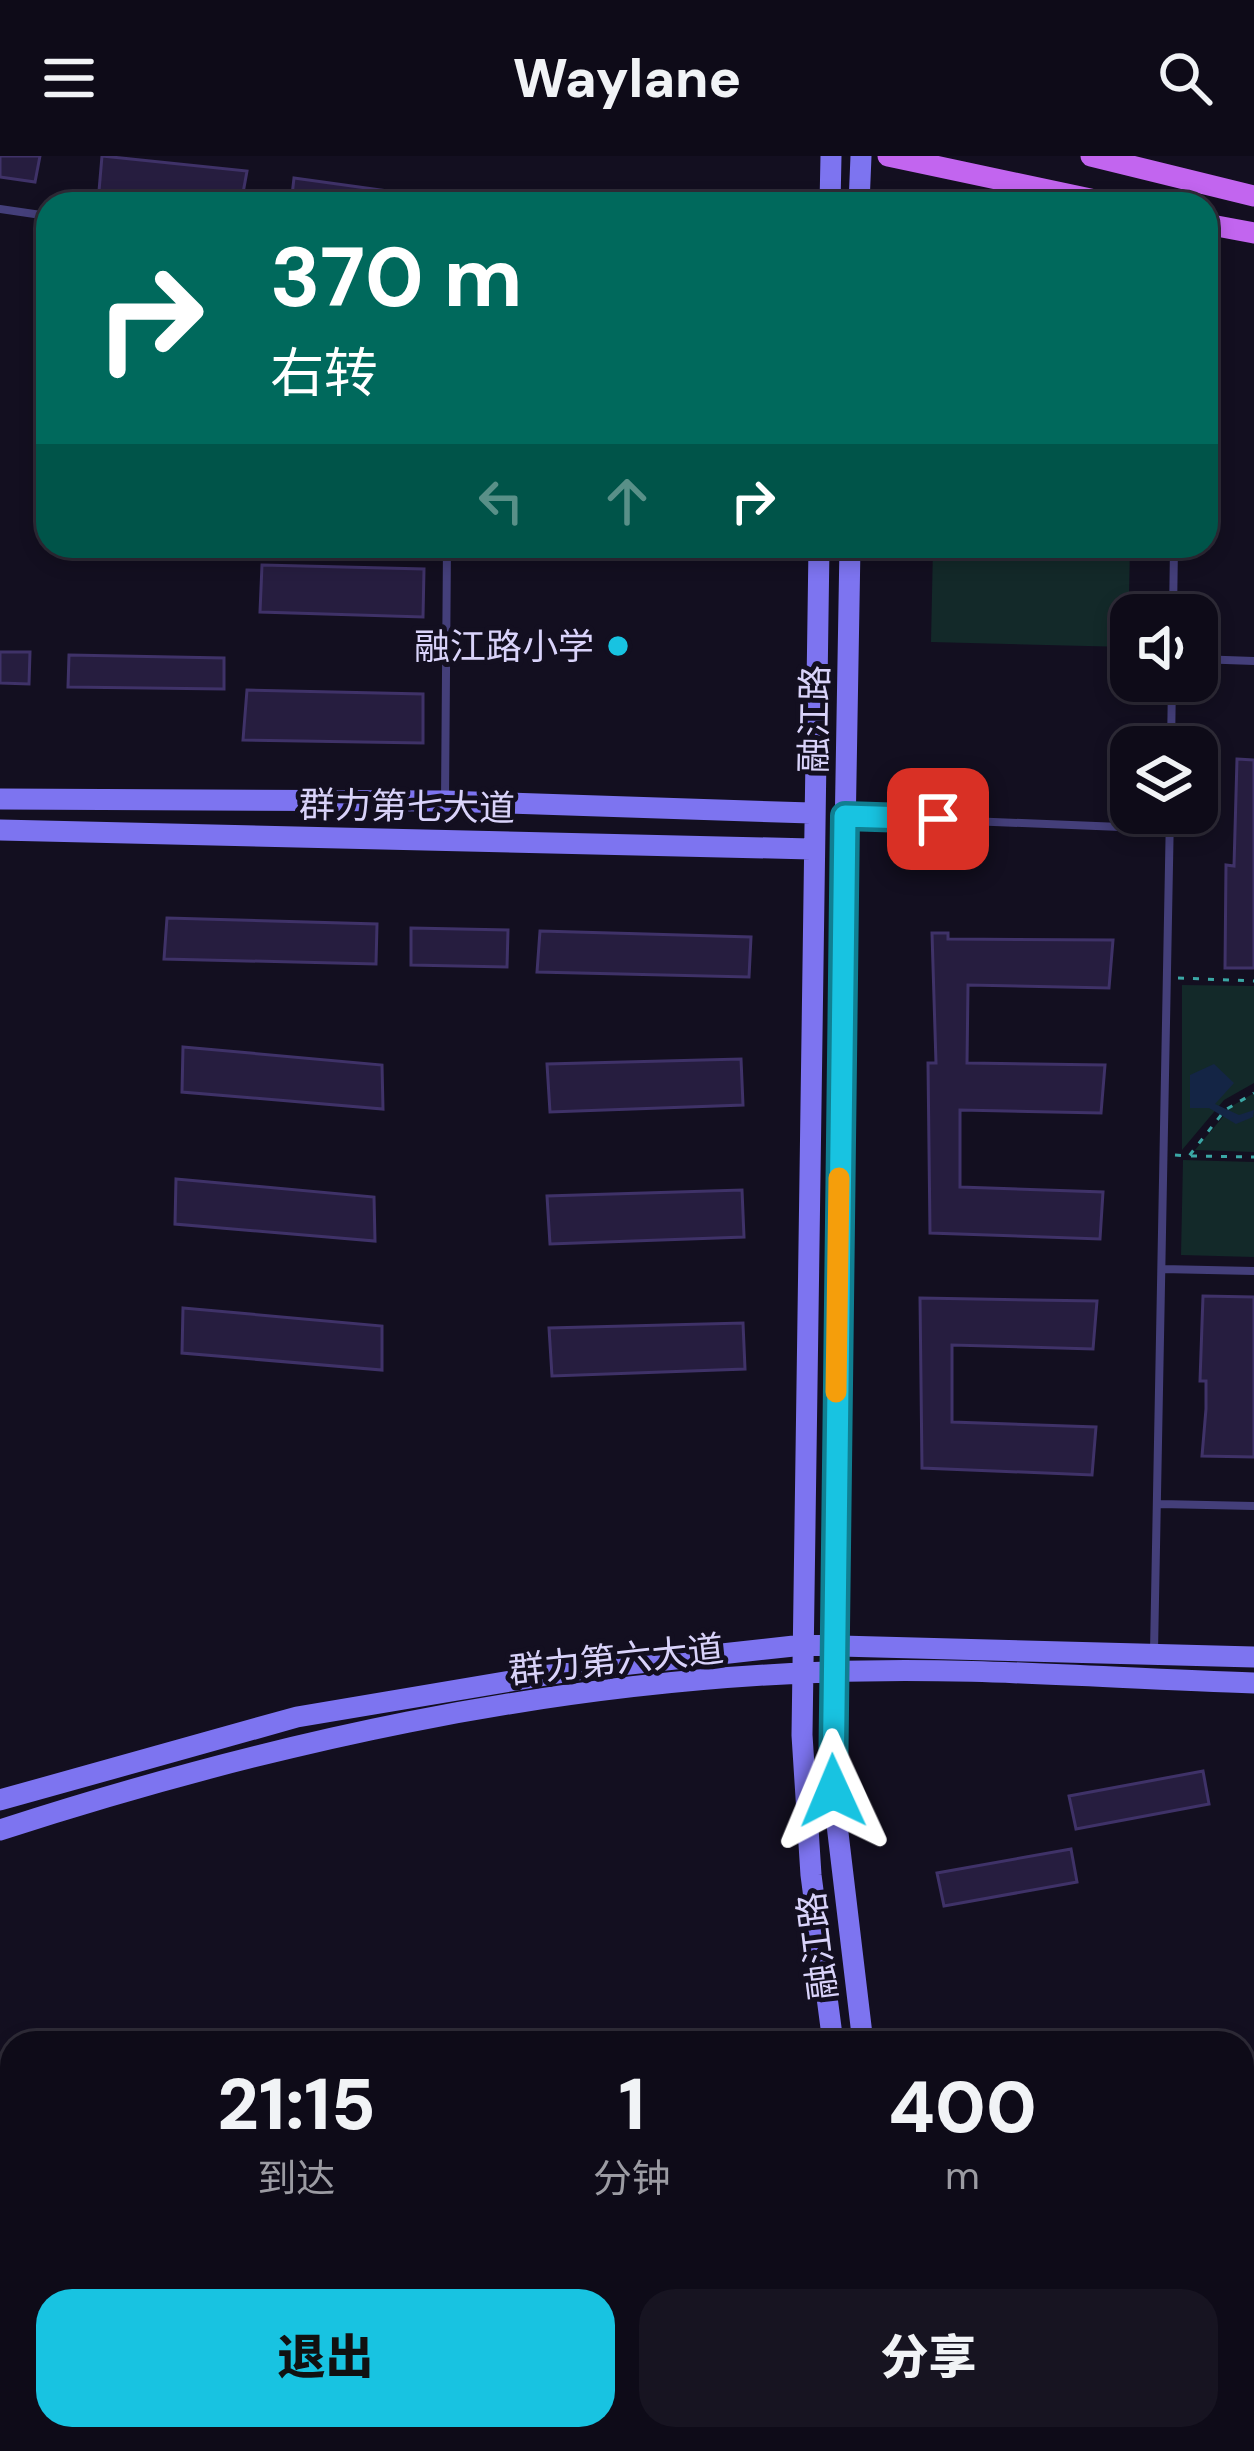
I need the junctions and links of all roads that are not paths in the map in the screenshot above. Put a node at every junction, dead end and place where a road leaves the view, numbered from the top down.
1 (831, 156) edge
2 (861, 156) edge
3 (888, 156) edge
4 (1091, 156) edge
5 (830, 192) edge
6 (860, 192) edge
7 (1058, 192) edge
8 (1254, 196) edge
9 (0, 208) edge
10 (36, 214) edge
11 (1218, 230) edge
12 (1254, 233) edge
13 (447, 558) edge
14 (819, 558) edge
15 (850, 558) edge
16 (1174, 558) edge
17 (1173, 594) edge
18 (1218, 660) edge
19 (1254, 662) edge
20 (0, 799) edge
21 (446, 801) junction
22 (811, 812) junction
23 (845, 816) junction
24 (1110, 827) edge
25 (0, 830) edge
26 (1170, 834) edge
27 (812, 849) junction
28 (1162, 1269) junction
29 (1254, 1271) edge
30 (1160, 1504) junction
31 (1254, 1506) edge
32 (802, 1645) junction
33 (831, 1645) junction
34 (1154, 1654) junction
35 (1254, 1657) edge
36 (831, 1671) junction
37 (802, 1673) junction
38 (1254, 1683) edge
39 (0, 1800) edge
40 (0, 1830) edge
41 (832, 2031) edge
42 (862, 2031) edge

1 - 5 main road
2 - 6 main road
3 - 7 main road
4 - 8 main road
9 - 10 lane
11 - 12 main road
13 - 21 lane
14 - 22 main road, 融江路
15 - 23 main road, 融江路
16 - 17 lane
18 - 19 lane
20 - 21 main road, 群力第七大道
21 - 22 main road, 群力第七大道
22 - 27 main road, 融江路
23 - 24 lane
23 - 33 main road, 融江路
25 - 27 main road, 群力第七大道
26 - 28 lane
27 - 32 main road, 融江路
28 - 29 lane
28 - 30 lane
30 - 31 lane
30 - 34 lane
32 - 33 main road, 群力第六大道
32 - 37 main road, 融江路
32 - 39 main road, 群力第六大道
33 - 34 main road, 群力第六大道
33 - 36 main road, 融江路
34 - 35 main road, 群力第六大道
36 - 37 main road, 群力第六大道
36 - 38 main road, 群力第六大道
36 - 42 main road, 融江路
37 - 40 main road, 群力第六大道
37 - 41 main road, 融江路

